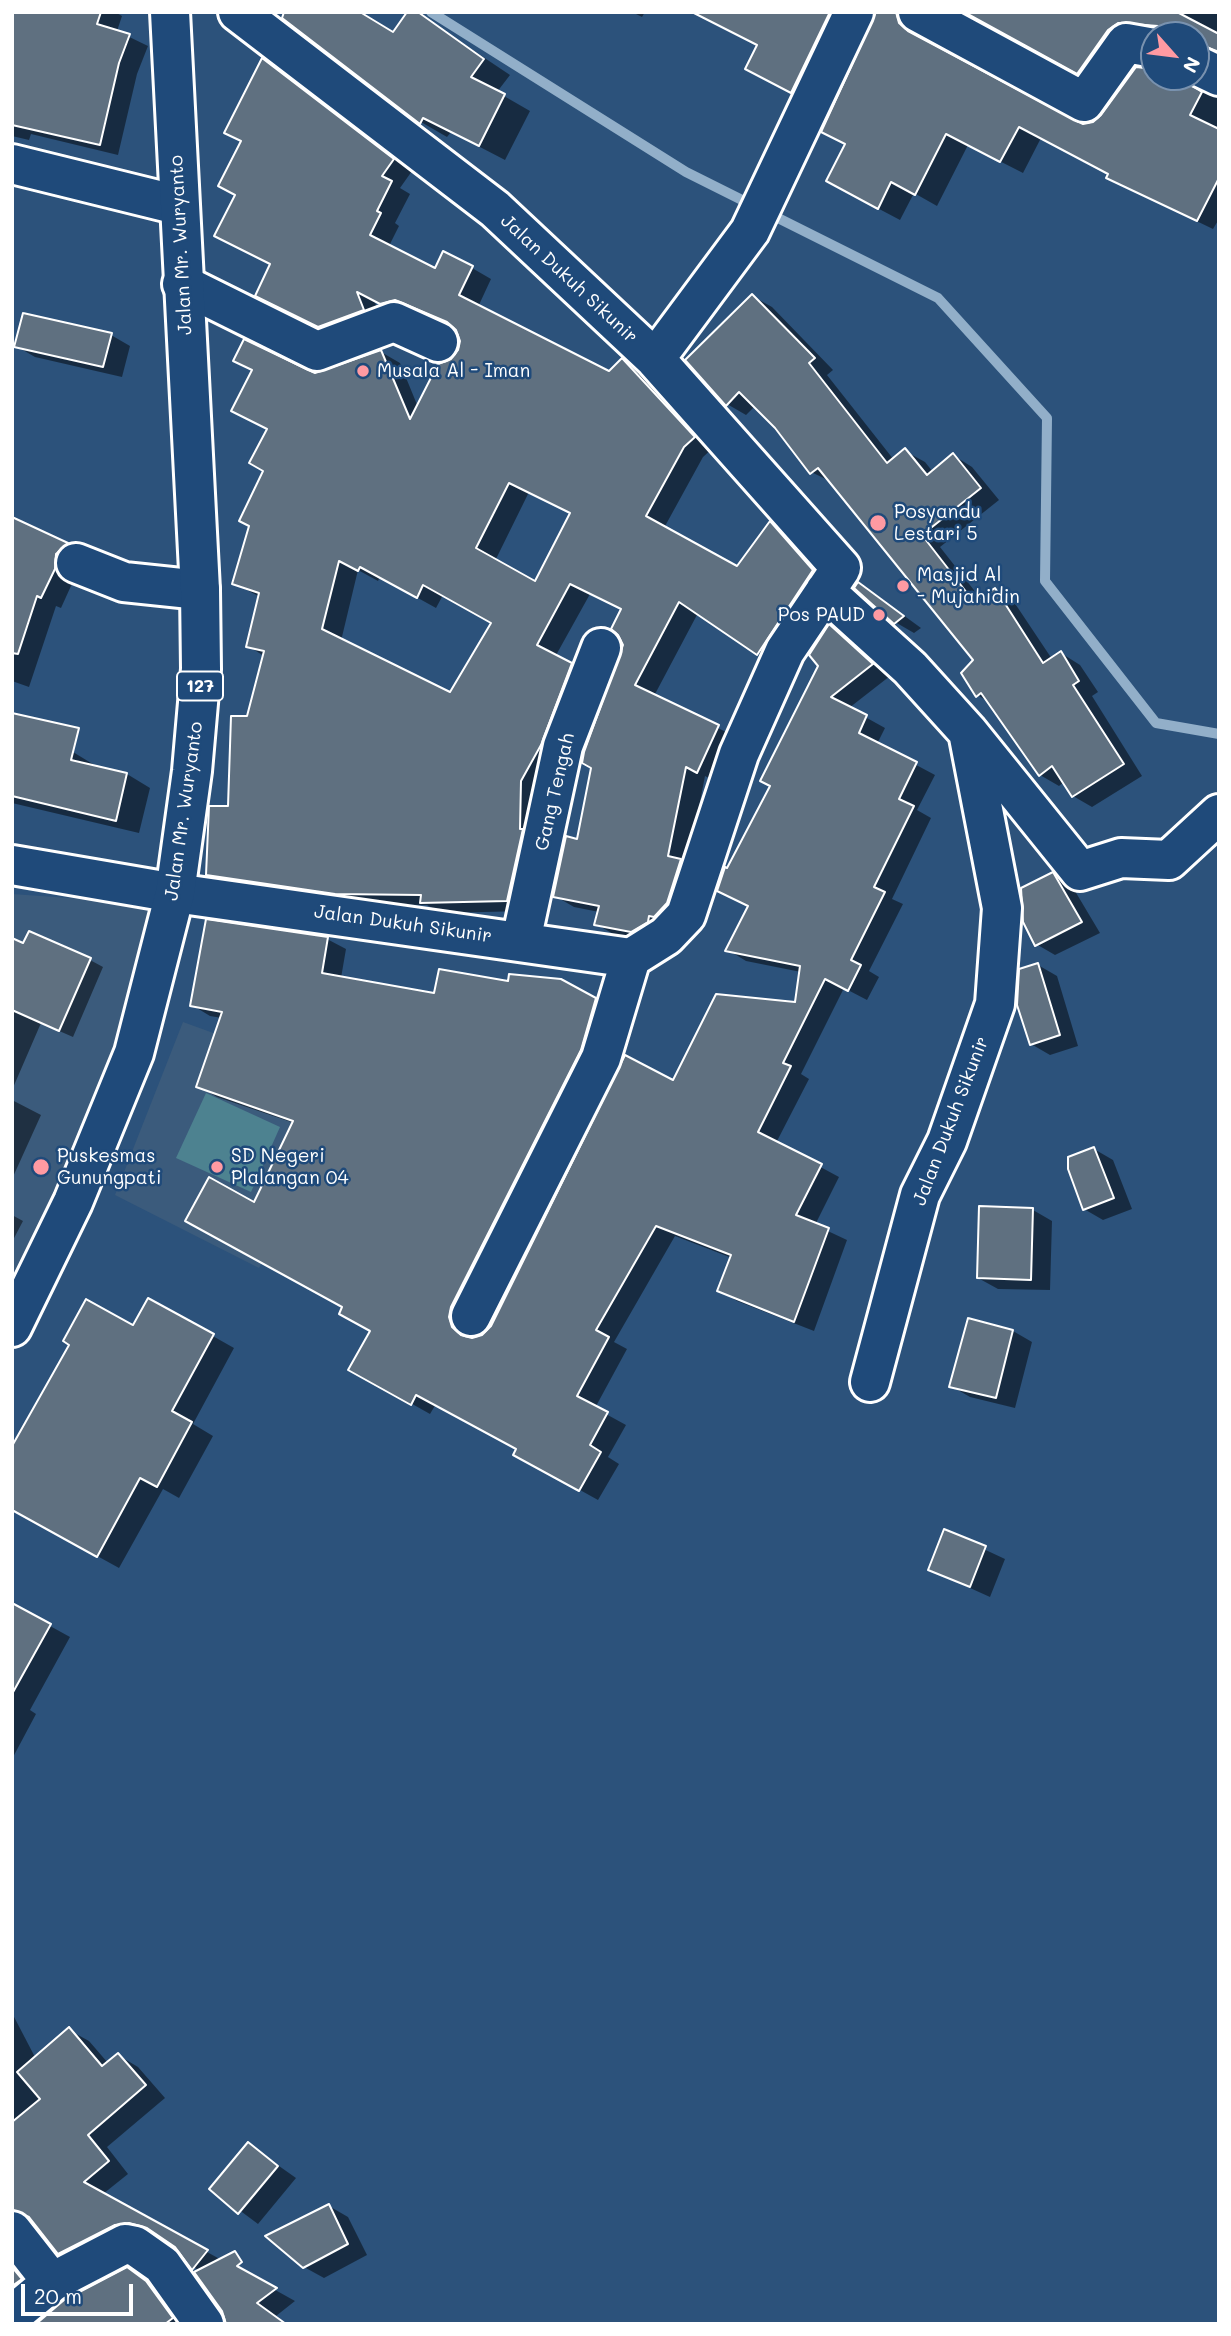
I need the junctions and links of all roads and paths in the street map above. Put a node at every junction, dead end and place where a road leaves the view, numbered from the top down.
1 (170, 12) edge
2 (238, 12) edge
3 (854, 12) edge
4 (918, 12) edge
5 (1140, 46) edge
6 (12, 164) edge
7 (178, 205) junction
8 (182, 284) junction
9 (438, 342) dead end
10 (655, 359) junction
11 (76, 563) dead end
12 (200, 590) junction
13 (825, 591) junction
14 (601, 648) dead end
15 (968, 732) junction
16 (1219, 814) edge
17 (12, 865) edge
18 (175, 893) junction
19 (521, 941) junction
20 (631, 958) junction
21 (471, 1316) dead end
22 (12, 1327) edge
23 (870, 1382) dead end
24 (12, 2231) edge
25 (52, 2281) junction
26 (12, 2315) edge
27 (204, 2324) edge

1 - 7 street, Jalan Mr. Wuryanto / 127
2 - 10 street, Jalan Dukuh Sikunir
3 - 10 street
4 - 5 street
6 - 7 street
7 - 8 street, Jalan Mr. Wuryanto / 127
8 - 9 street
8 - 12 street, Jalan Mr. Wuryanto / 127
10 - 13 street, Jalan Dukuh Sikunir
11 - 12 street
12 - 18 street, Jalan Mr. Wuryanto / 127
13 - 15 street
13 - 20 street, Jalan Dukuh Sikunir
14 - 19 street, Gang Tengah
15 - 16 street
15 - 23 street, Jalan Dukuh Sikunir
17 - 18 street, Jalan Dukuh Sikunir
18 - 19 street, Jalan Dukuh Sikunir
18 - 22 street, Jalan Mr. Wuryanto / 127
19 - 20 street, Jalan Dukuh Sikunir
20 - 21 street
24 - 25 street
25 - 26 street
25 - 27 street

